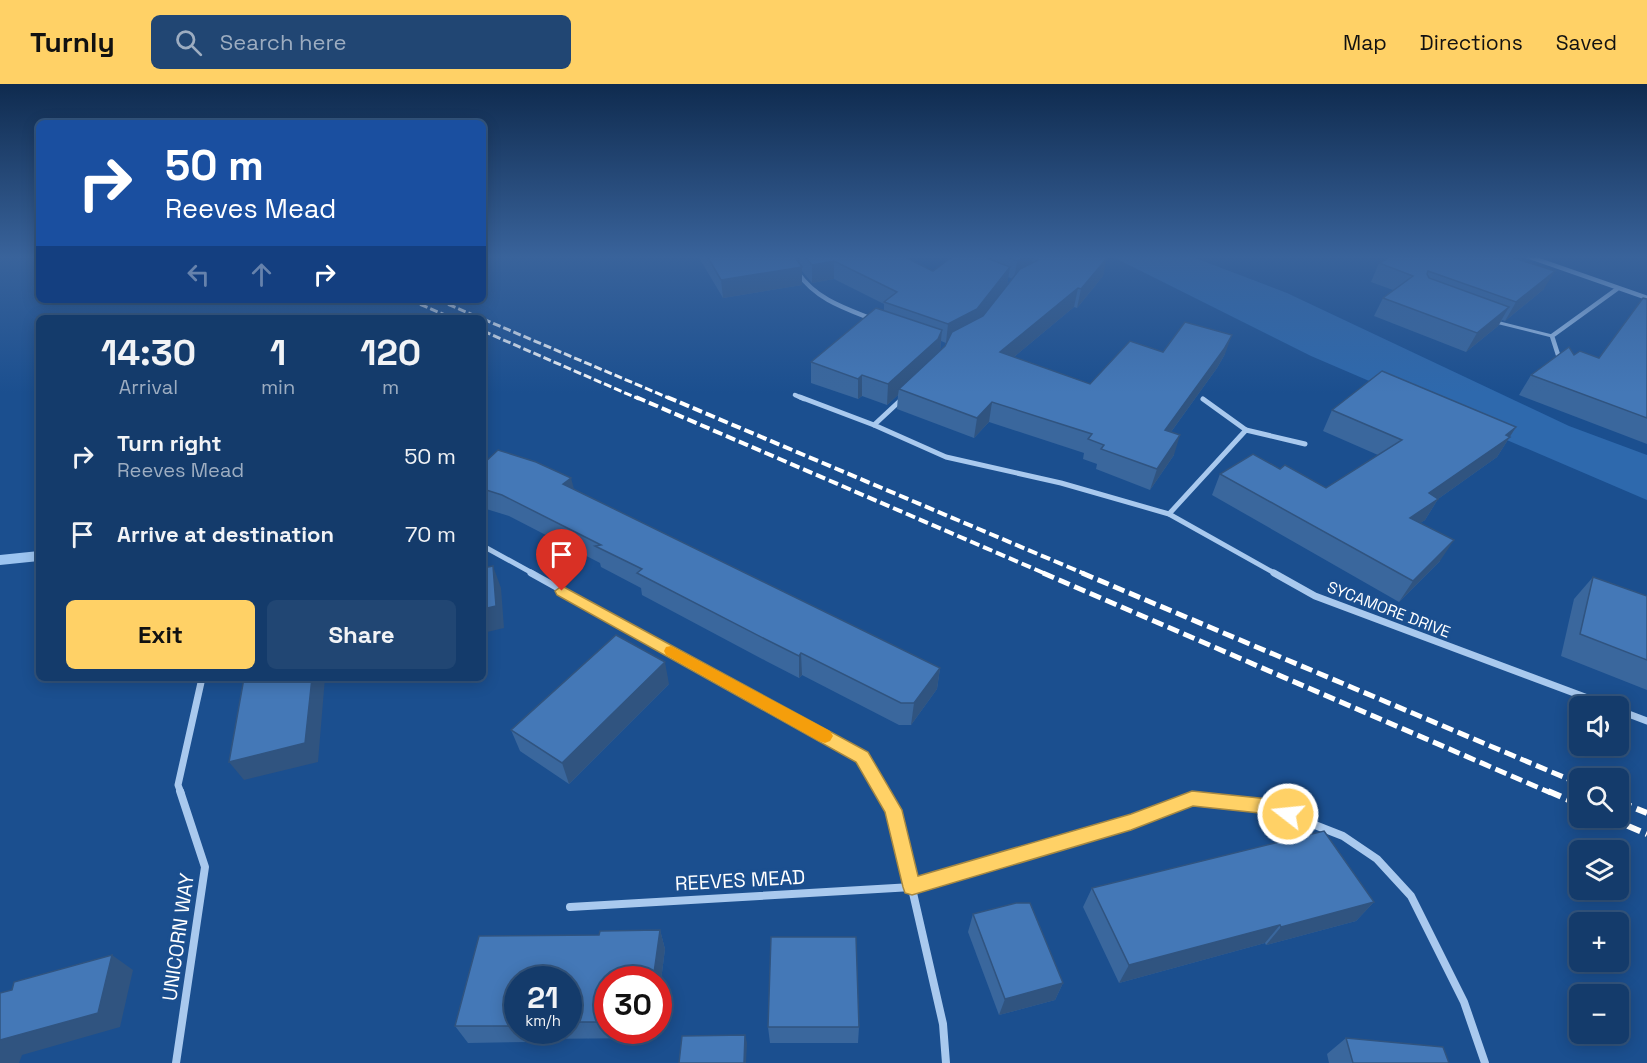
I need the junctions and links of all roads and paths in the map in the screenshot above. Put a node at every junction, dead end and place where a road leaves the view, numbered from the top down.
1 (831, 302) edge
2 (1599, 302) edge
3 (1487, 318) edge
4 (882, 323) edge
5 (1552, 336) junction
6 (1563, 370) edge
7 (907, 394) edge
8 (795, 395) dead end
9 (1203, 399) edge
10 (874, 425) junction
11 (1246, 430) junction
12 (1305, 444) dead end
13 (1169, 514) junction
14 (486, 548) edge
15 (201, 681) edge
16 (1582, 696) edge
17 (1629, 714) edge
18 (1647, 721) edge
19 (912, 887) junction
20 (570, 907) dead end
21 (176, 1063) edge
22 (946, 1063) edge
23 (1485, 1063) edge

1 - 4 street
2 - 5 street
3 - 5 lane
5 - 6 street
7 - 10 street
8 - 10 street, SYCAMORE DRIVE
9 - 11 street
10 - 13 street, SYCAMORE DRIVE
11 - 12 street
11 - 13 street
13 - 16 street, SYCAMORE DRIVE
14 - 19 street
15 - 21 street, UNICORN WAY
17 - 18 street
19 - 20 street, REEVES MEAD
19 - 22 street
19 - 23 street, REEVES MEAD

